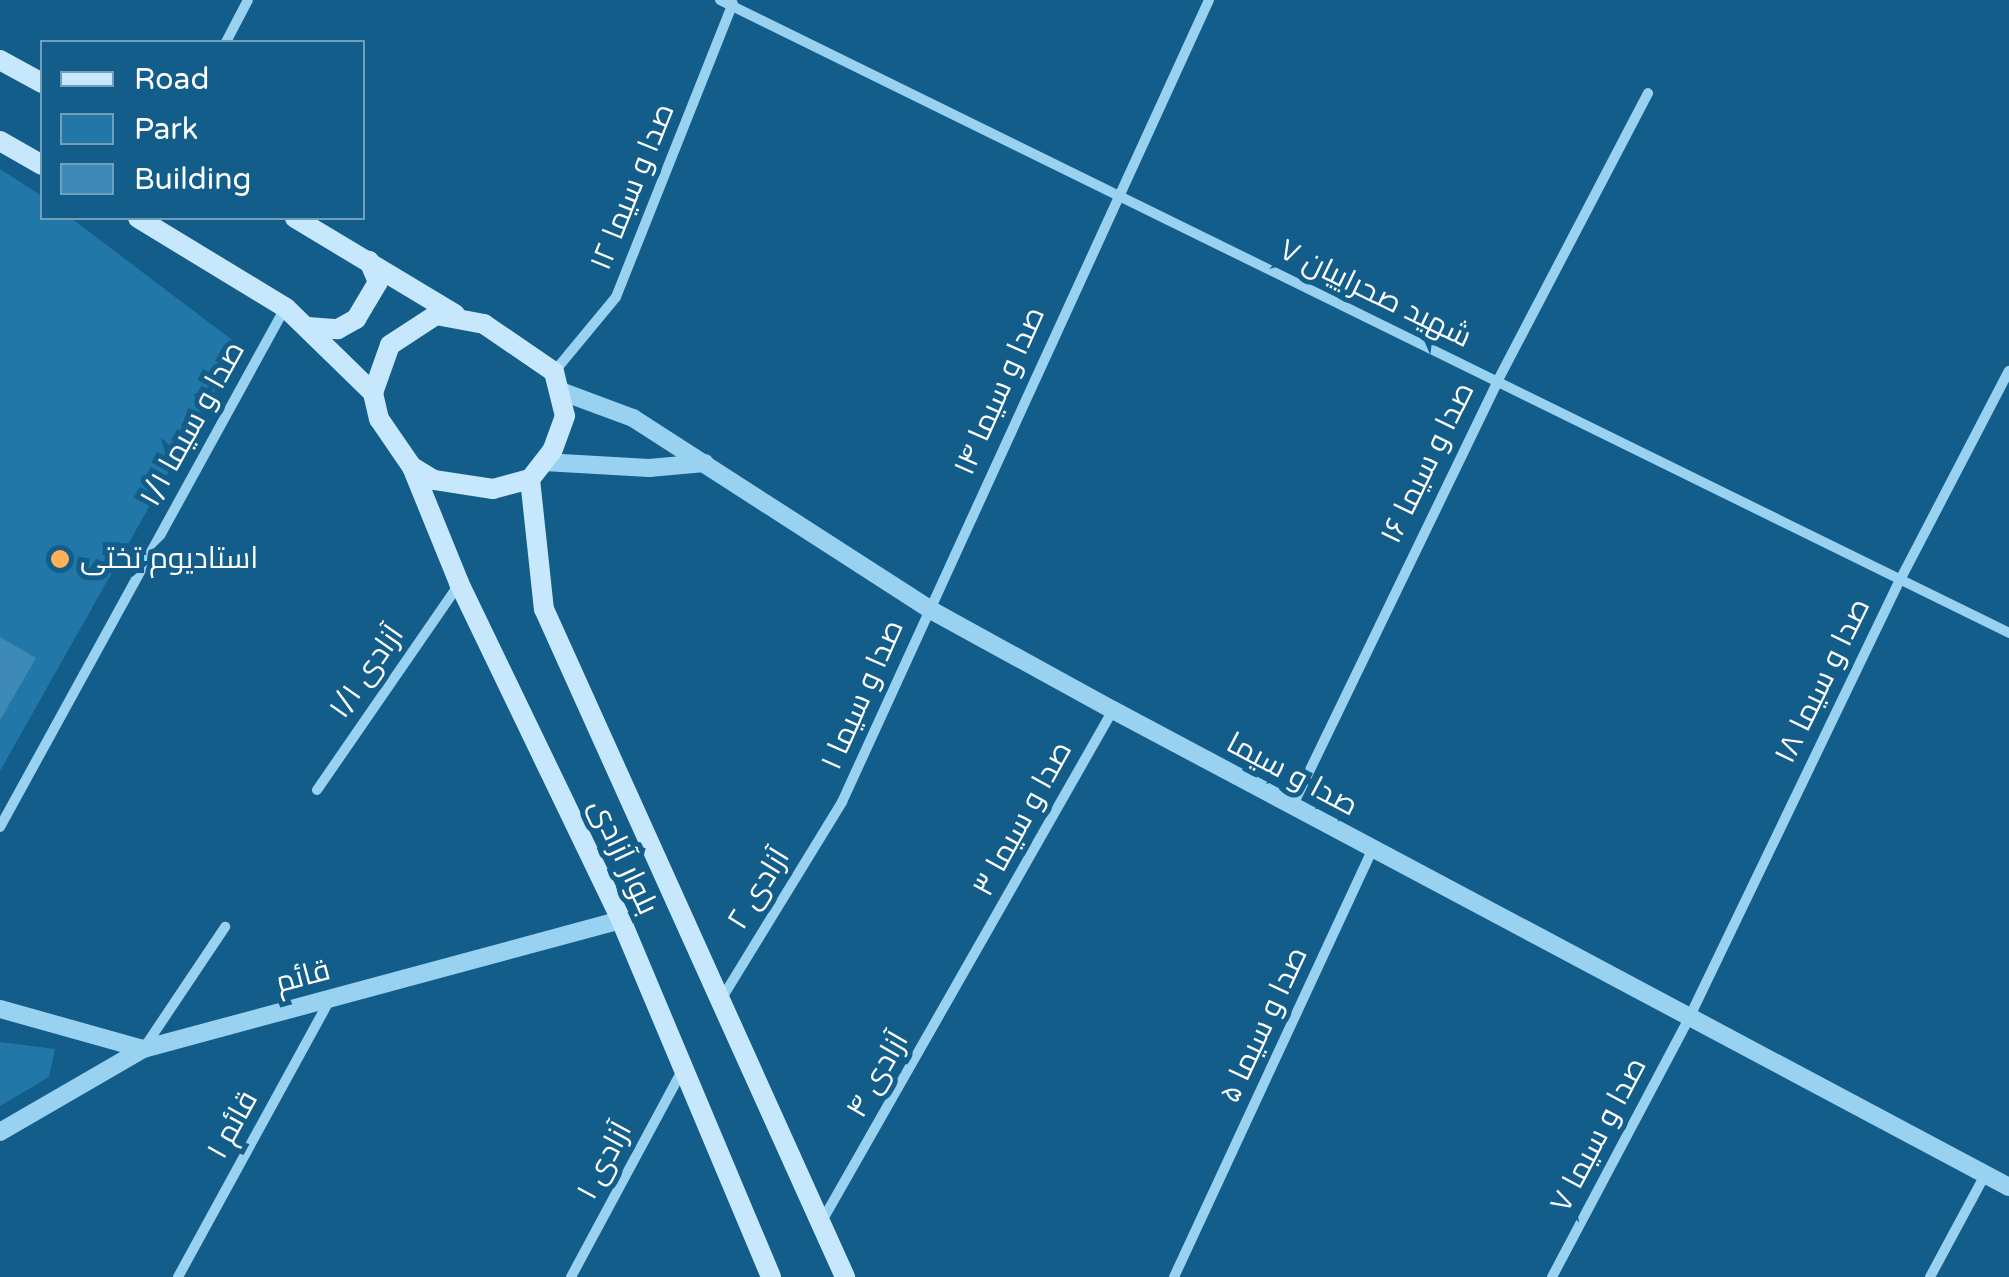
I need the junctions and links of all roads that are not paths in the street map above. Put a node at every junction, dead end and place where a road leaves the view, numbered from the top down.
1 (248, 0) edge
2 (720, 0) edge
3 (1209, 0) edge
4 (732, 3) edge
5 (227, 40) edge
6 (0, 60) edge
7 (40, 81) edge
8 (1648, 94) dead end
9 (0, 141) edge
10 (40, 163) edge
11 (1116, 195) junction
12 (141, 220) edge
13 (299, 220) edge
14 (369, 260) junction
15 (286, 308) junction
16 (457, 315) junction
17 (307, 327) junction
18 (2009, 371) edge
19 (554, 372) junction
20 (1496, 382) junction
21 (563, 392) junction
22 (373, 393) junction
23 (544, 462) junction
24 (706, 463) junction
25 (412, 467) junction
26 (530, 479) junction
27 (1900, 580) junction
28 (459, 583) junction
29 (930, 608) junction
30 (2009, 634) edge
31 (1113, 710) junction
32 (317, 790) dead end
33 (842, 802) joint
34 (1292, 807) junction
35 (0, 827) edge
36 (1372, 849) junction
37 (621, 920) junction
38 (226, 927) dead end
39 (977, 953) joint
40 (331, 997) junction
41 (719, 1003) junction
42 (0, 1009) edge
43 (1690, 1016) junction
44 (143, 1049) junction
45 (684, 1069) junction
46 (0, 1132) edge
47 (1985, 1175) junction
48 (2009, 1188) edge
49 (822, 1222) junction
50 (178, 1277) edge
51 (570, 1277) edge
52 (771, 1277) edge
53 (845, 1277) edge
54 (1174, 1277) edge
55 (1552, 1277) edge
56 (1930, 1277) edge

1 - 5 street
2 - 4 street, شهید صحراییان ۷
3 - 11 street, صدا و سیما ۱۴
4 - 11 street, شهید صحراییان ۷
4 - 19 street, صدا و سیما ۱۲
6 - 7 main road
8 - 20 street, صدا و سیما ۱۶
9 - 10 main road
11 - 20 street, شهید صحراییان ۷
11 - 29 street, صدا و سیما ۱۴
12 - 15 main road
13 - 14 main road
14 - 16 main road
14 - 17 main road
15 - 17 main road
15 - 35 street, صدا و سیما ۱/۱
16 - 19 main road
16 - 22 main road
17 - 22 main road
18 - 27 street, صدا و سیما ۱۸
19 - 21 main road
20 - 27 street, شهید صحراییان ۷
20 - 34 street, صدا و سیما ۱۶
21 - 23 main road
21 - 24 street, صدا و سیما
22 - 25 main road
23 - 24 street
23 - 26 main road
24 - 29 street, صدا و سیما
25 - 26 main road
25 - 28 main road, بلوار آزادی
26 - 41 main road, بلوار آزادی
27 - 30 street, شهید صحراییان ۷
27 - 43 street, صدا و سیما ۱۸
28 - 32 street, آزادی ۱/۱
28 - 37 main road, بلوار آزادی
29 - 31 street, صدا و سیما
29 - 33 street, صدا و سیما ۱
31 - 34 street, صدا و سیما
31 - 39 street, صدا و سیما ۳
33 - 41 street, آزادی ۲
34 - 36 street, صدا و سیما
36 - 43 street, صدا و سیما
36 - 54 street, صدا و سیما ۵
37 - 40 street, قائم
37 - 45 main road, بلوار آزادی
38 - 44 street
39 - 49 street, آزادی ۴
40 - 44 street, قائم
40 - 50 street, قائم ۱
41 - 49 main road, بلوار آزادی
42 - 44 street
43 - 47 street, صدا و سیما
43 - 55 street, صدا و سیما ۷
44 - 46 street, قائم
45 - 51 street, آزادی ۱
45 - 52 main road, بلوار آزادی
47 - 48 street, صدا و سیما
47 - 56 street
49 - 53 main road, بلوار آزادی

